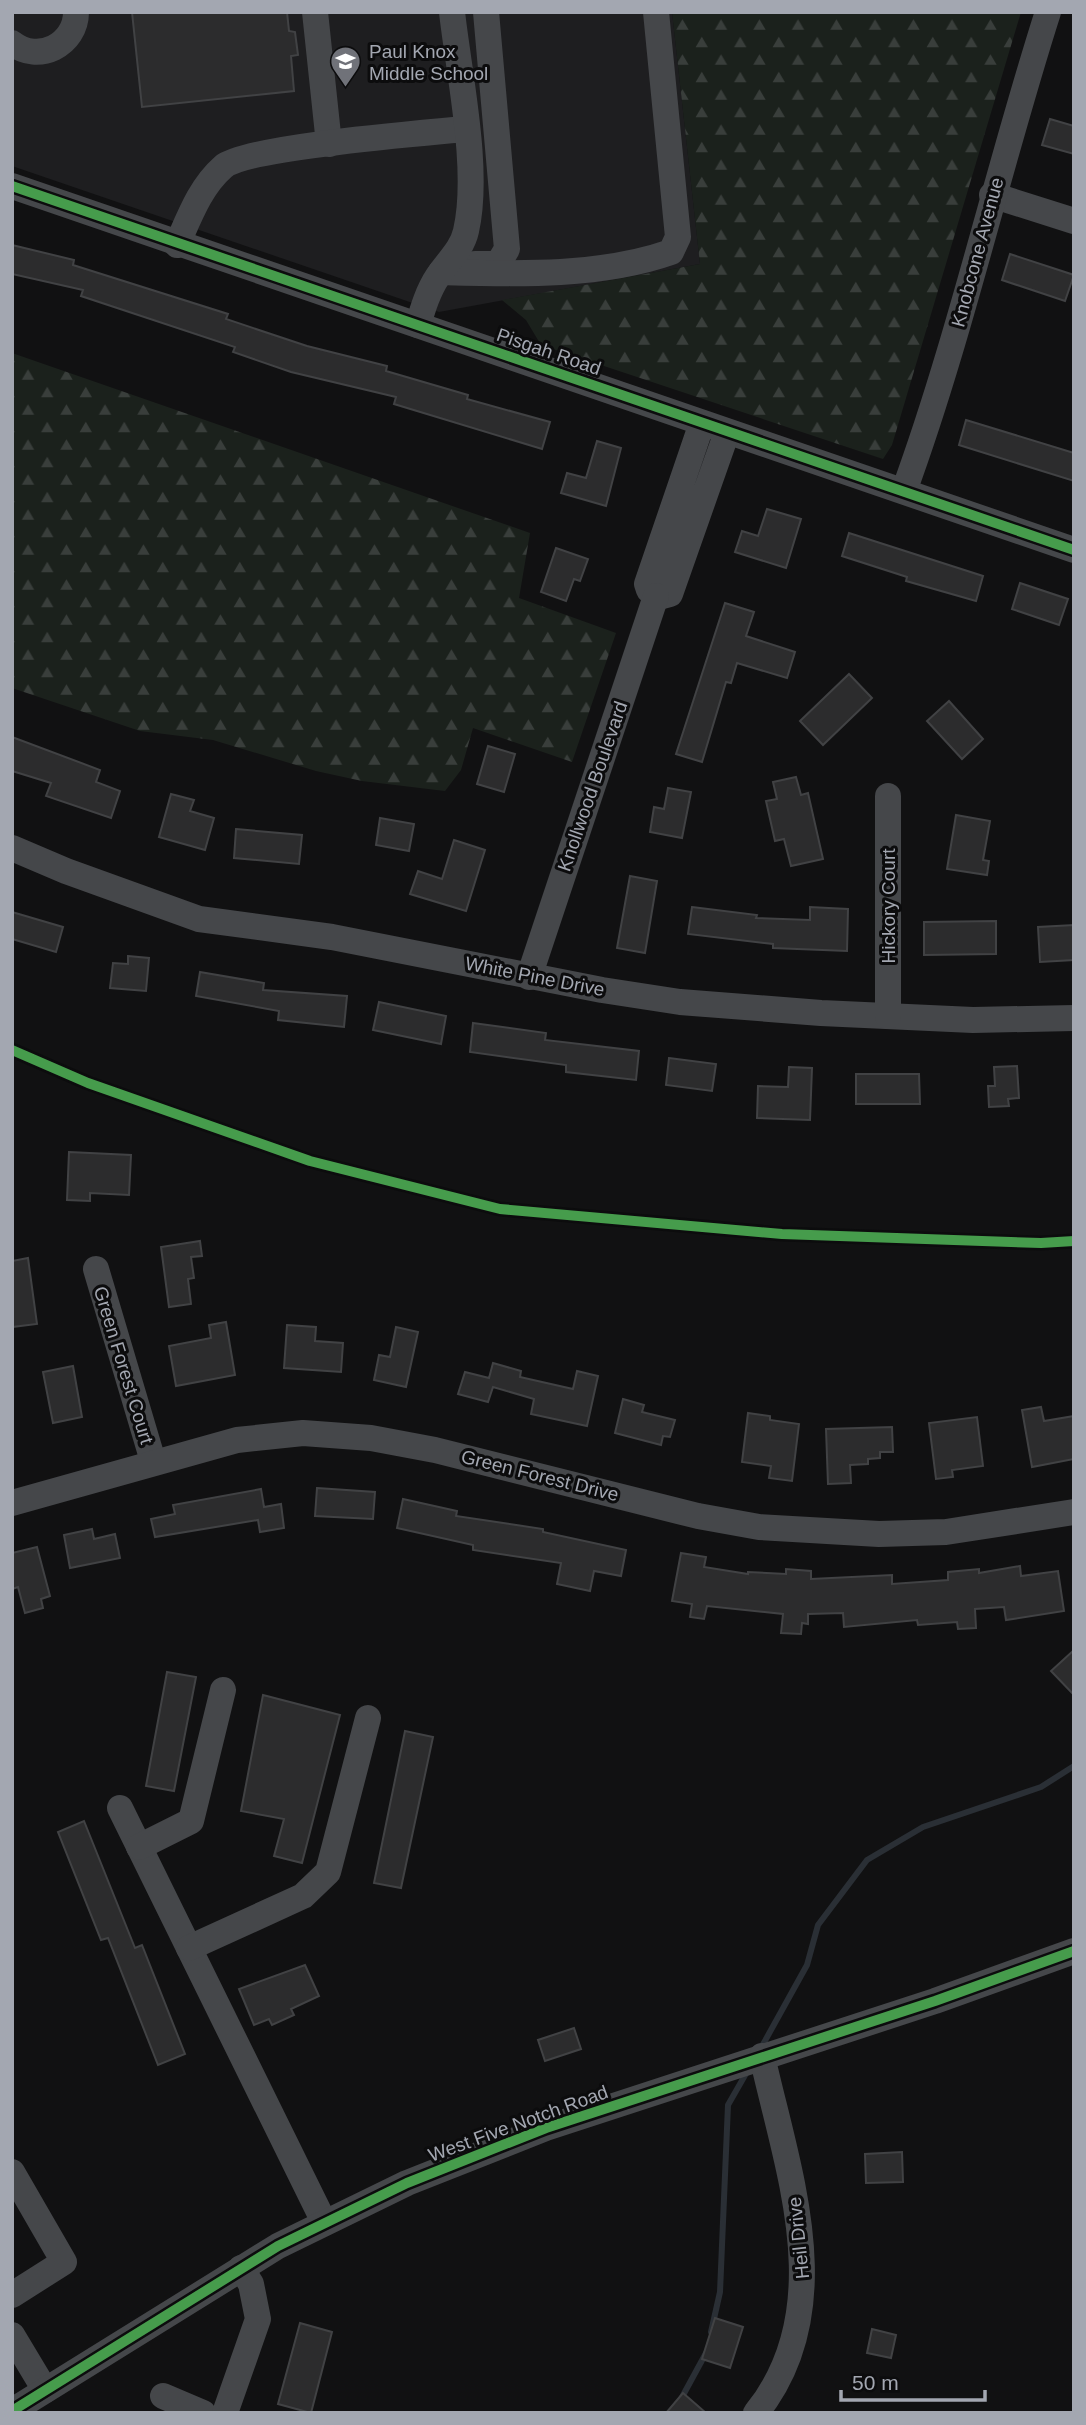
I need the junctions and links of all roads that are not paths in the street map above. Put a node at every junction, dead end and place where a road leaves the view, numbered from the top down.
1 (76, 12) edge
2 (315, 12) edge
3 (452, 12) edge
4 (486, 12) edge
5 (656, 12) edge
6 (1048, 12) edge
7 (12, 43) edge
8 (465, 129) junction
9 (329, 144) junction
10 (12, 186) edge
11 (992, 195) junction
12 (1074, 221) edge
13 (177, 245) junction
14 (445, 268) junction
15 (418, 325) junction
16 (702, 423) junction
17 (727, 432) junction
18 (904, 492) junction
19 (1074, 550) edge
20 (656, 596) junction
21 (888, 796) dead end
22 (12, 848) edge
23 (529, 977) junction
24 (888, 1016) junction
25 (1074, 1017) edge
26 (96, 1269) dead end
27 (153, 1461) junction
28 (12, 1503) edge
29 (1074, 1512) edge
30 (223, 1690) dead end
31 (368, 1718) dead end
32 (120, 1808) dead end
33 (139, 1847) junction
34 (189, 1948) junction
35 (1074, 1951) edge
36 (762, 2056) junction
37 (12, 2172) edge
38 (324, 2222) junction
39 (241, 2268) junction
40 (12, 2295) edge
41 (12, 2335) edge
42 (45, 2390) junction
43 (163, 2396) dead end
44 (12, 2411) edge
45 (203, 2413) edge
46 (225, 2413) edge
47 (756, 2413) edge

1 - 7 street
2 - 9 street
3 - 8 street
4 - 14 street
5 - 14 street
6 - 11 street, Knobcone Avenue
8 - 9 street
8 - 14 street
9 - 13 street
10 - 13 street, Pisgah Road
11 - 12 street
11 - 18 street, Knobcone Avenue
13 - 15 street, Pisgah Road
14 - 15 street
15 - 16 street, Pisgah Road
16 - 17 street, Pisgah Road
16 - 20 street, Knollwood Boulevard
17 - 18 street, Pisgah Road
17 - 20 street, Knollwood Boulevard
18 - 19 street, Pisgah Road
20 - 23 street, Knollwood Boulevard
21 - 24 street, Hickory Court
22 - 23 street, White Pine Drive
23 - 24 street, White Pine Drive
24 - 25 street, White Pine Drive
26 - 27 street, Green Forest Court
27 - 28 street, Green Forest Drive
27 - 29 street, Green Forest Drive
30 - 33 street
31 - 34 street
32 - 33 street
33 - 34 street
34 - 38 street
35 - 36 street, West Five Notch Road
36 - 38 street, West Five Notch Road
36 - 47 street, Heil Drive
37 - 40 street
38 - 39 street, West Five Notch Road
39 - 42 street, West Five Notch Road
39 - 46 street
41 - 42 street
42 - 44 street, West Five Notch Road
43 - 45 street

